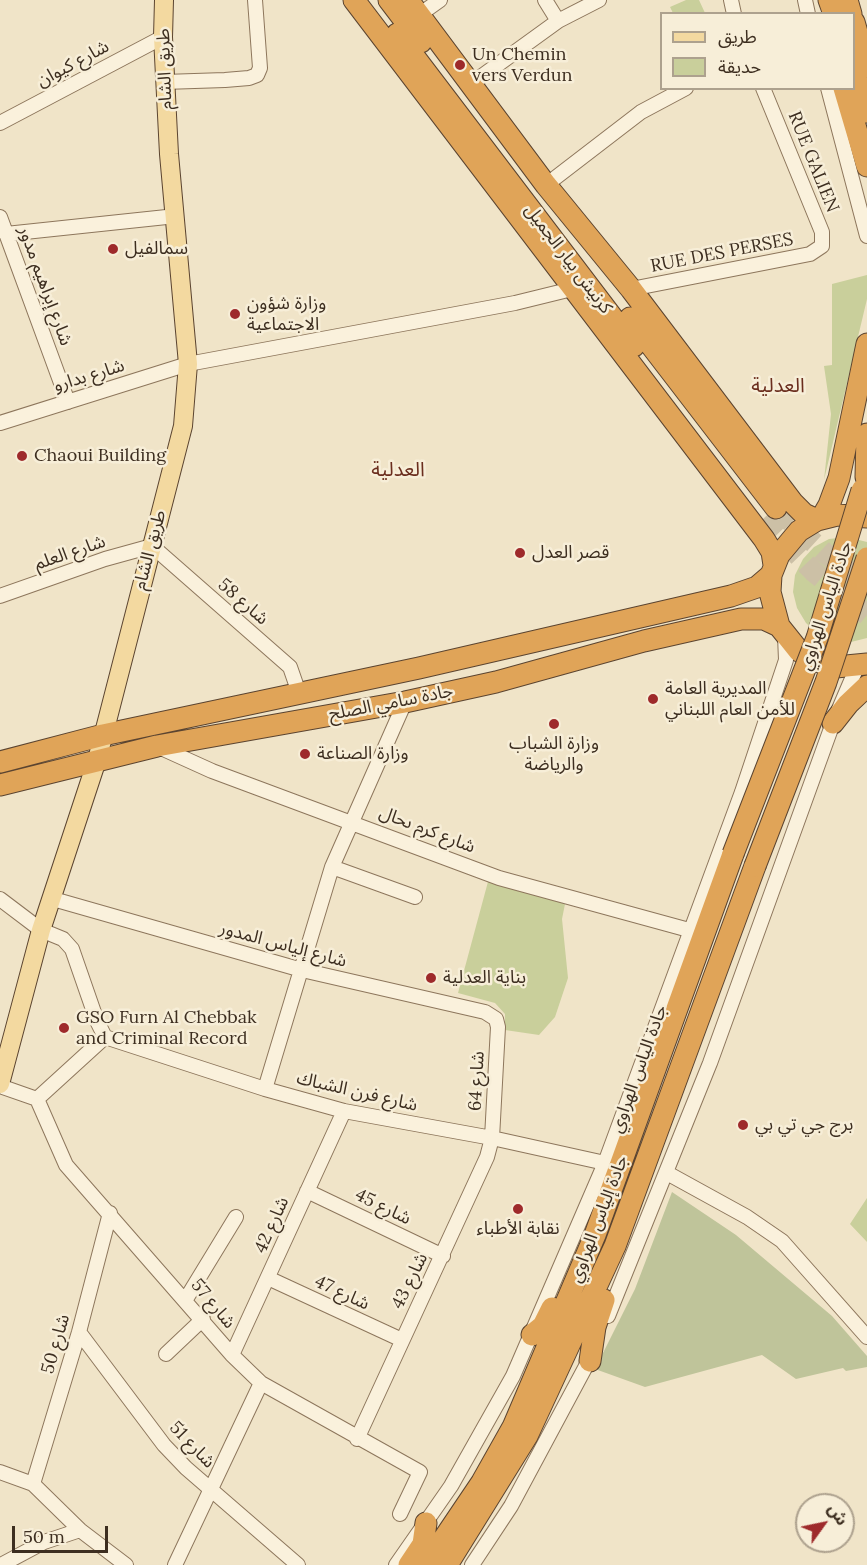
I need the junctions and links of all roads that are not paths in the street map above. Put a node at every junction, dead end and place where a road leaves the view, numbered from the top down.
1 (164, 0) edge
2 (255, 0) edge
3 (354, 0) edge
4 (389, 0) edge
5 (440, 0) edge
6 (545, 0) edge
7 (599, 0) edge
8 (414, 8) edge
9 (370, 10) edge
10 (558, 21) junction
11 (855, 25) edge
12 (162, 37) junction
13 (867, 67) edge
14 (855, 75) edge
15 (164, 82) junction
16 (471, 84) junction
17 (682, 90) edge
18 (764, 90) edge
19 (829, 90) edge
20 (845, 90) edge
21 (466, 112) junction
22 (867, 112) edge
23 (0, 123) edge
24 (867, 166) edge
25 (546, 185) junction
26 (176, 216) junction
27 (0, 217) edge
28 (518, 219) junction
29 (6, 234) junction
30 (867, 236) edge
31 (819, 250) joint
32 (572, 289) junction
33 (632, 289) junction
34 (867, 344) edge
35 (188, 364) junction
36 (68, 402) junction
37 (0, 423) edge
38 (867, 434) edge
39 (838, 478) junction
40 (865, 487) edge
41 (768, 508) junction
42 (867, 517) edge
43 (819, 519) junction
44 (152, 546) junction
45 (867, 558) edge
46 (773, 570) junction
47 (0, 596) edge
48 (731, 596) junction
49 (782, 631) junction
50 (784, 666) junction
51 (862, 666) edge
52 (867, 686) edge
53 (299, 693) junction
54 (843, 699) junction
55 (405, 702) junction
56 (833, 723) junction
57 (103, 735) junction
58 (157, 746) junction
59 (97, 760) junction
60 (0, 762) edge
61 (0, 785) edge
62 (351, 820) junction
63 (733, 854) joint
64 (755, 866) joint
65 (332, 867) junction
66 (415, 897) dead end
67 (0, 899) edge
68 (53, 899) junction
69 (41, 930) junction
70 (689, 930) junction
71 (302, 970) junction
72 (498, 1027) joint
73 (105, 1037) junction
74 (0, 1085) edge
75 (265, 1089) junction
76 (37, 1099) junction
77 (344, 1111) junction
78 (492, 1138) junction
79 (605, 1163) junction
80 (667, 1173) junction
81 (307, 1191) junction
82 (110, 1213) junction
83 (236, 1217) dead end
84 (595, 1235) junction
85 (615, 1246) junction
86 (443, 1256) junction
87 (268, 1278) junction
88 (186, 1299) junction
89 (203, 1319) junction
90 (79, 1332) junction
91 (532, 1335) junction
92 (867, 1337) edge
93 (402, 1340) junction
94 (166, 1354) dead end
95 (232, 1355) junction
96 (590, 1361) junction
97 (261, 1383) junction
98 (357, 1439) junction
99 (0, 1472) edge
100 (33, 1484) junction
101 (212, 1491) junction
102 (400, 1514) dead end
103 (426, 1523) junction
104 (80, 1530) junction
105 (293, 1564) edge
106 (1, 1565) edge
107 (126, 1565) edge
108 (175, 1565) edge
109 (396, 1565) edge
110 (409, 1565) edge
111 (426, 1565) edge
112 (447, 1565) edge
113 (472, 1565) edge

1 - 12 main road, طريق الشام
2 - 15 street
3 - 9 highway
4 - 21 highway, كرنيش بيار الجميل
5 - 8 street
6 - 10 street
7 - 10 street
8 - 16 highway
8 - 21 highway
9 - 21 highway, كرنيش بيار الجميل
9 - 28 highway
10 - 16 street
11 - 13 highway
12 - 15 main road, طريق الشام
12 - 23 street, شارع كيوان
14 - 22 highway
15 - 26 main road, طريق الشام
16 - 25 highway
17 - 25 street
18 - 31 street, RUE GALIEN
19 - 30 street
20 - 24 highway
21 - 25 highway
21 - 28 highway
21 - 41 highway, كرنيش بيار الجميل
25 - 33 highway
26 - 29 street
26 - 35 main road, طريق الشام
27 - 29 street, شارع إبراهيم مدور
28 - 32 highway
29 - 36 street, شارع إبراهيم مدور
31 - 33 street, RUE DES PERSES
32 - 35 street, شارع بدارو
32 - 41 highway
33 - 41 highway
34 - 39 highway
35 - 36 street, شارع بدارو
35 - 44 main road, طريق الشام
36 - 37 street, شارع بدارو
38 - 40 highway, جادة الياس الهراوي
39 - 40 highway
39 - 41 highway
39 - 43 highway
40 - 63 highway, جادة الياس الهراوي, bridge
41 - 43 highway
41 - 46 highway
41 - 48 highway
42 - 43 highway
43 - 46 highway
44 - 47 street, شارع العلم
44 - 53 street, شارع 58
44 - 57 main road, طريق الشام
45 - 64 highway, جادة الياس الهراوي, bridge
46 - 48 highway, جادة سامي الصلح
46 - 49 highway
48 - 53 highway, جادة سامي الصلح
49 - 50 street, جادة الياس الهراوي
49 - 51 highway
49 - 55 highway, جادة سامي الصلح
50 - 54 street
50 - 70 street, جادة الياس الهراوي
51 - 54 street
52 - 56 highway
53 - 57 highway, جادة سامي الصلح
54 - 56 street
55 - 58 highway, جادة سامي الصلح
55 - 62 street
56 - 80 street
57 - 59 main road, طريق الشام
57 - 60 highway, جادة سامي الصلح
58 - 59 highway, جادة سامي الصلح
58 - 62 street, شارع كرم ىحال
59 - 61 highway, جادة سامي الصلح
59 - 68 main road, طريق الشام
62 - 65 street
62 - 70 street, شارع كرم ىحال
63 - 84 highway, جادة إلياس الهراوي
64 - 85 highway, جادة إلياس الهراوي
65 - 66 street
65 - 71 street
67 - 69 street
68 - 69 main road, طريق الشام
68 - 71 street, شارع إلياس المدور
69 - 73 street
69 - 74 main road, طريق الشام
70 - 79 street, جادة الياس الهراوي
71 - 72 street, شارع إلياس المدور
71 - 75 street
72 - 78 street, شارع 64
73 - 75 street, شارع فرن الشباك
73 - 76 street
74 - 76 street
75 - 77 street, شارع فرن الشباك
76 - 82 street, شارع 57
77 - 78 street, شارع فرن الشباك
77 - 81 street, شارع 42
78 - 79 street, شارع فرن الشباك
78 - 86 street, شارع 43
79 - 91 street, جادة الياس الهراوي
80 - 92 street
80 - 96 street
81 - 86 street, شارع 45
81 - 87 street, شارع 42
82 - 88 street, شارع 57
82 - 90 street, شارع 50
83 - 88 street
84 - 91 highway
84 - 111 highway, جادة إلياس الهراوي
85 - 96 highway
85 - 112 highway, جادة إلياس الهراوي
86 - 93 street, شارع 43
87 - 93 street, شارع 47
87 - 95 street, شارع 42
88 - 89 street, شارع 57
89 - 94 street
89 - 95 street, شارع 57
90 - 100 street, شارع 50
90 - 101 street, شارع 51
91 - 103 street, جادة الياس الهراوي
93 - 98 street, شارع 43
95 - 97 street, شارع 57
96 - 113 street
97 - 98 street, شارع 57
97 - 101 street
98 - 102 street, شارع 57
99 - 100 street
100 - 104 street
101 - 105 street, شارع 51
101 - 108 street
103 - 109 street
103 - 110 highway
104 - 106 street
104 - 107 street

